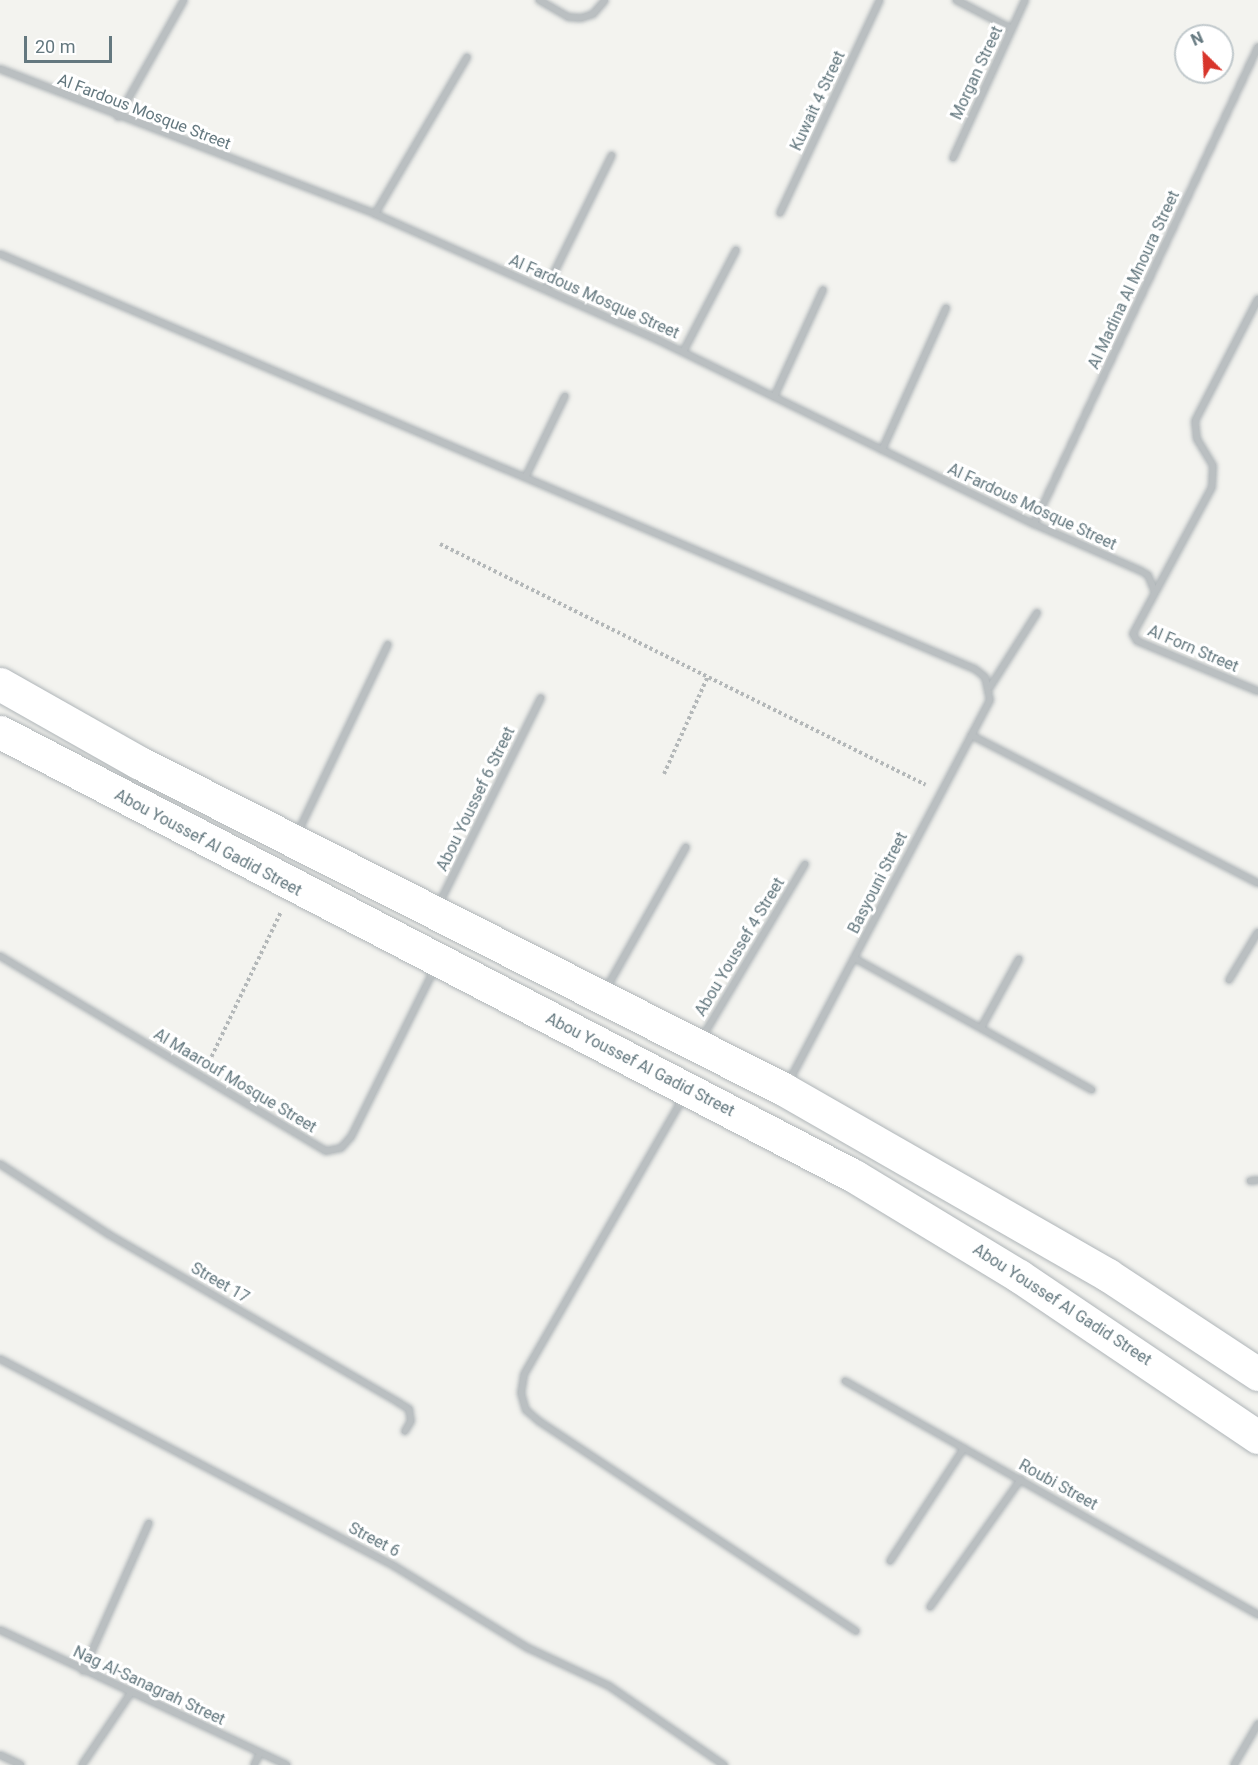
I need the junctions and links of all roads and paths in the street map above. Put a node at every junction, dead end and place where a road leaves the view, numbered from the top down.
1 (184, 0) edge
2 (538, 0) edge
3 (880, 0) edge
4 (956, 0) edge
5 (1025, 0) edge
6 (604, 3) edge
7 (1012, 29) junction
8 (1258, 47) edge
9 (467, 57) dead end
10 (0, 69) edge
11 (118, 117) junction
12 (612, 155) dead end
13 (952, 158) dead end
14 (780, 213) dead end
15 (375, 214) junction
16 (736, 250) dead end
17 (0, 254) edge
18 (546, 289) junction
19 (823, 290) dead end
20 (1258, 299) edge
21 (946, 308) dead end
22 (683, 351) junction
23 (565, 396) dead end
24 (774, 397) junction
25 (882, 450) junction
26 (526, 476) junction
27 (1034, 524) junction
28 (440, 544) dead end
29 (1154, 590) junction
30 (1036, 612) dead end
31 (388, 644) dead end
32 (708, 676) junction
33 (0, 684) edge
34 (990, 687) junction
35 (1258, 691) edge
36 (541, 698) dead end
37 (0, 732) edge
38 (971, 735) junction
39 (138, 762) junction
40 (664, 774) dead end
41 (940, 792) junction
42 (120, 797) junction
43 (294, 840) junction
44 (686, 847) dead end
45 (805, 864) dead end
46 (1258, 882) edge
47 (293, 887) junction
48 (435, 913) junction
49 (1258, 932) edge
50 (0, 956) edge
51 (854, 958) junction
52 (1019, 958) dead end
53 (438, 962) junction
54 (1229, 980) dead end
55 (601, 998) junction
56 (981, 1028) junction
57 (698, 1044) junction
58 (202, 1077) junction
59 (688, 1090) junction
60 (785, 1090) junction
61 (1092, 1090) dead end
62 (0, 1164) edge
63 (1258, 1180) edge
64 (1250, 1181) dead end
65 (0, 1359) edge
66 (1258, 1374) edge
67 (845, 1381) dead end
68 (405, 1431) dead end
69 (1258, 1437) edge
70 (964, 1448) junction
71 (1021, 1479) junction
72 (149, 1523) dead end
73 (891, 1560) dead end
74 (930, 1607) dead end
75 (1258, 1615) edge
76 (0, 1630) edge
77 (856, 1631) dead end
78 (83, 1671) junction
79 (130, 1694) junction
80 (1258, 1724) edge
81 (261, 1753) junction
82 (0, 1755) edge
83 (21, 1765) edge
84 (82, 1765) edge
85 (254, 1765) edge
86 (286, 1765) edge
87 (724, 1765) edge
88 (1234, 1765) edge

1 - 11 street
2 - 6 street
3 - 14 street, Kuwait 4 Street
4 - 7 street
5 - 7 street, Morgan Street
7 - 13 street, Morgan Street
8 - 27 street, Al Madina Al Mnoura Street
9 - 15 street
10 - 11 street, Al Fardous Mosque Street
11 - 15 street, Al Fardous Mosque Street
12 - 18 street
15 - 18 street, Al Fardous Mosque Street
16 - 22 street
17 - 26 street
18 - 22 street, Al Fardous Mosque Street
19 - 24 street
20 - 29 street
21 - 25 street
22 - 24 street, Al Fardous Mosque Street
23 - 26 street
24 - 25 street, Al Fardous Mosque Street
25 - 27 street, Al Fardous Mosque Street
26 - 34 street
27 - 29 street, Al Fardous Mosque Street
28 - 32 path
29 - 35 street, Al Forn Street
30 - 34 street, Basyouni Street
31 - 43 street
32 - 40 path
32 - 41 path
33 - 39 street
34 - 38 street, Basyouni Street
36 - 48 street, Abou Youssef 6 Street
37 - 42 street, Abou Youssef Al Gadid Street
38 - 41 street, Basyouni Street
38 - 46 street
39 - 42 street
39 - 43 street
41 - 51 street, Basyouni Street
42 - 47 street, Abou Youssef Al Gadid Street
43 - 48 street
44 - 55 street
45 - 57 street, Abou Youssef 4 Street
47 - 53 street, Abou Youssef Al Gadid Street
47 - 58 path
48 - 55 street
49 - 54 street
50 - 58 street, Al Maarouf Mosque Street
51 - 56 street
51 - 60 street, Basyouni Street
52 - 56 street
53 - 58 street, Al Maarouf Mosque Street
53 - 59 street, Abou Youssef Al Gadid Street
55 - 57 street
56 - 61 street
57 - 60 street
59 - 69 street, Abou Youssef Al Gadid Street
59 - 77 street
60 - 66 street
62 - 68 street, Street 17
63 - 64 street
65 - 87 street, Street 6
67 - 70 street, Roubi Street
70 - 71 street, Roubi Street
70 - 73 street
71 - 74 street
71 - 75 street, Roubi Street
72 - 78 street
76 - 78 street, Nag Al-Sanagrah Street
78 - 79 street, Nag Al-Sanagrah Street
79 - 81 street, Nag Al-Sanagrah Street
79 - 84 street
80 - 88 street
81 - 85 street
81 - 86 street, Nag Al-Sanagrah Street
82 - 83 street

